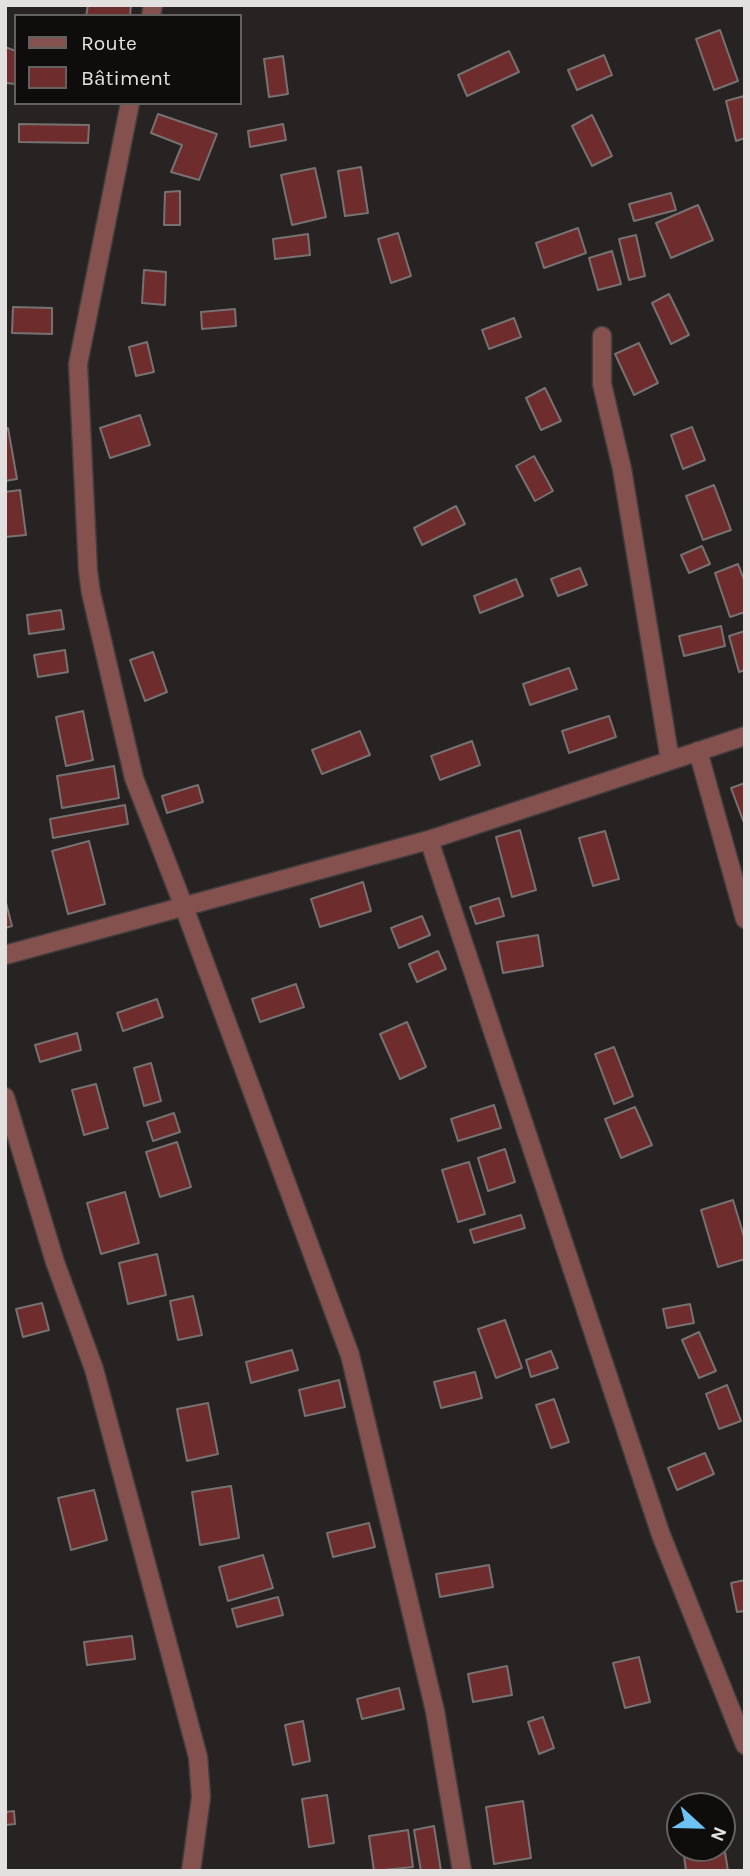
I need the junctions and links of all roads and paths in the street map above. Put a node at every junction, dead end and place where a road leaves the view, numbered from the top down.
1 (130, 105) edge
2 (602, 336) dead end
3 (745, 736) edge
4 (698, 751) junction
5 (670, 760) junction
6 (429, 840) junction
7 (184, 907) junction
8 (745, 919) edge
9 (5, 955) edge
10 (5, 1097) edge
11 (745, 1745) edge
12 (191, 1871) edge
13 (462, 1871) edge

1 - 7 street
2 - 5 street
3 - 4 street
4 - 5 street
4 - 8 street
5 - 6 street
6 - 7 street
6 - 11 street
7 - 9 street
7 - 13 street
10 - 12 street

